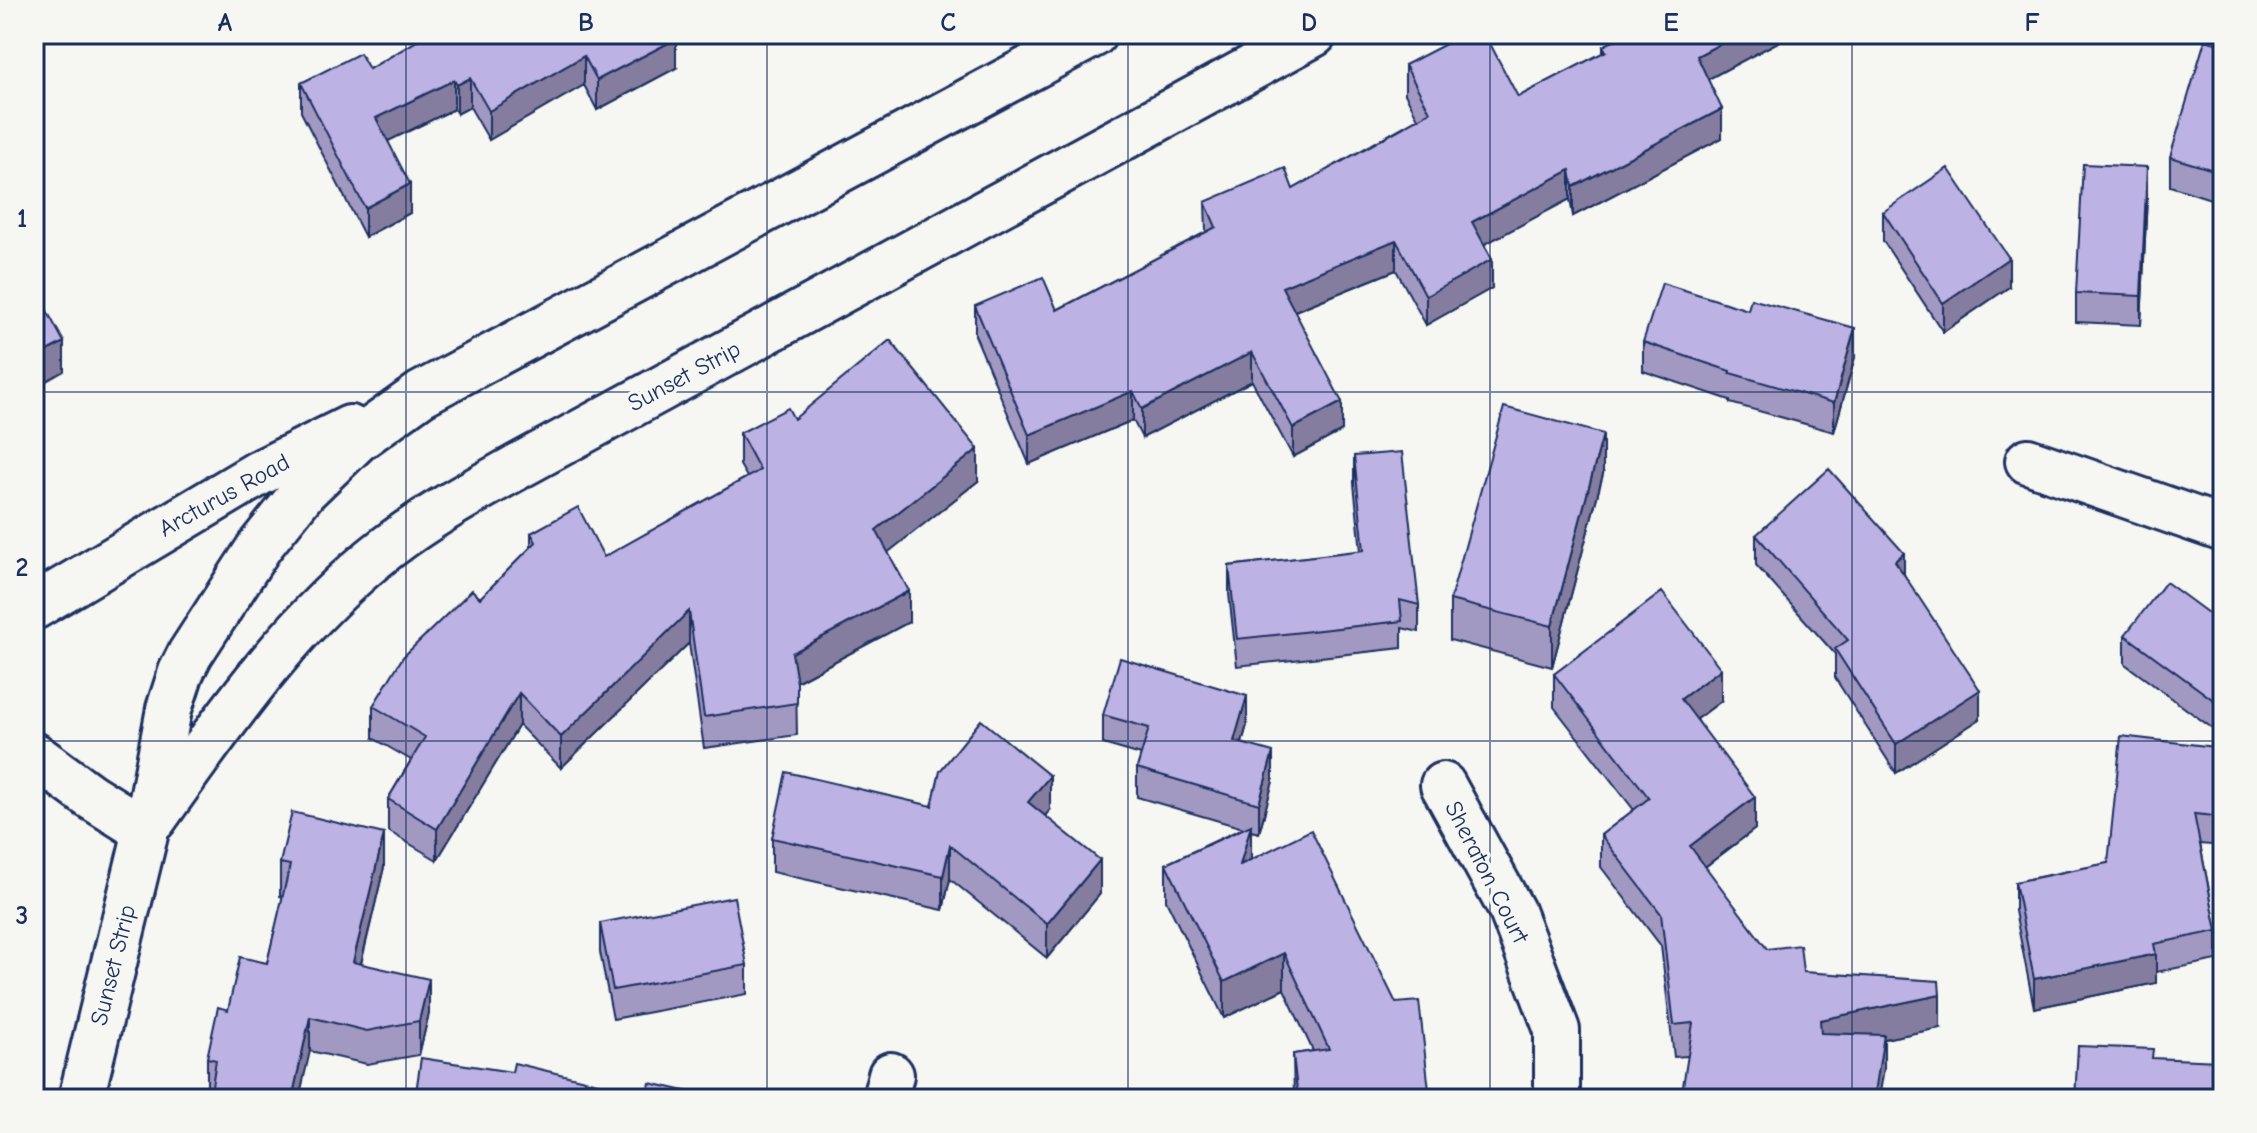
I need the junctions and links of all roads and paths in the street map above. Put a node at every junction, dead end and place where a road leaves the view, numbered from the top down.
1 (1094, 34) edge
2 (1314, 34) edge
3 (421, 394) junction
4 (2028, 461) dead end
5 (2223, 529) edge
6 (34, 607) edge
7 (34, 755) edge
8 (1443, 785) dead end
9 (146, 831) junction
10 (81, 1099) edge
11 (1557, 1099) edge

1 - 3 street, Sunset Strip
2 - 9 street, Sunset Strip
3 - 6 street, Arcturus Road
3 - 9 street, Sunset Strip
4 - 5 street
7 - 9 street
8 - 11 street, Sheraton Court
9 - 10 street, Sunset Strip

